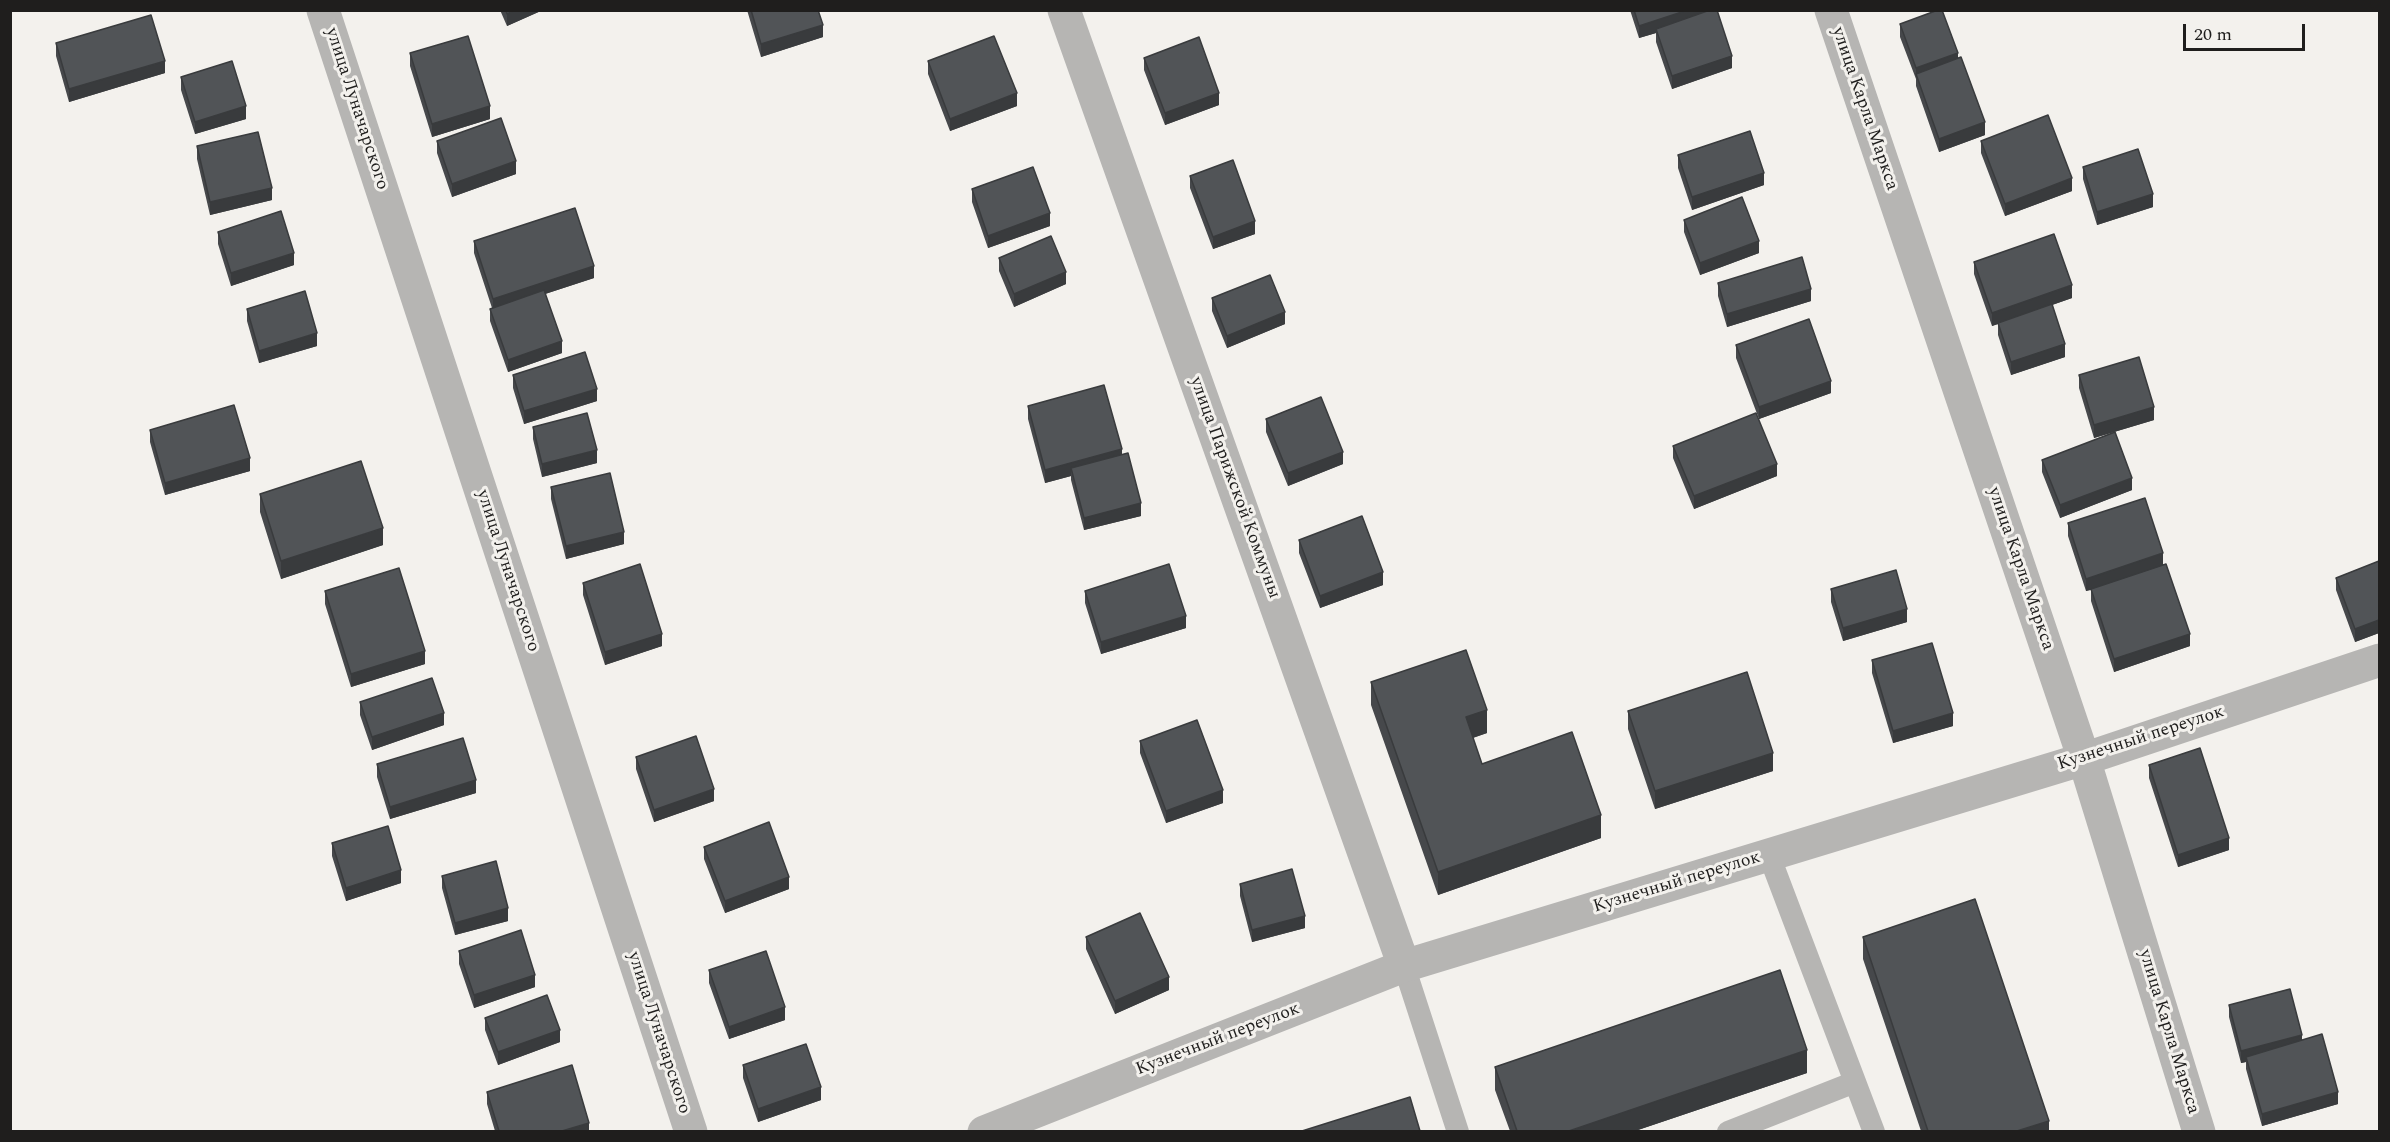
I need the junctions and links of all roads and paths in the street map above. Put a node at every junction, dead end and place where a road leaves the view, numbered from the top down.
1 (323, 10) edge
2 (1064, 10) edge
3 (1831, 10) edge
4 (2379, 660) edge
5 (2084, 759) junction
6 (1769, 855) junction
7 (1404, 966) junction
8 (1855, 1082) junction
9 (691, 1131) edge
10 (984, 1131) edge
11 (1458, 1131) edge
12 (1728, 1131) edge
13 (1874, 1131) edge
14 (2199, 1131) edge

1 - 9 street, улица Луначарского
2 - 7 street, улица Парижской Коммуны
3 - 5 street, улица Карла Маркса
4 - 5 street, Кузнечный переулок
5 - 6 street, Кузнечный переулок
5 - 14 street, улица Карла Маркса
6 - 7 street, Кузнечный переулок
6 - 8 lane
7 - 10 street, Кузнечный переулок
7 - 11 lane
8 - 12 lane
8 - 13 lane

